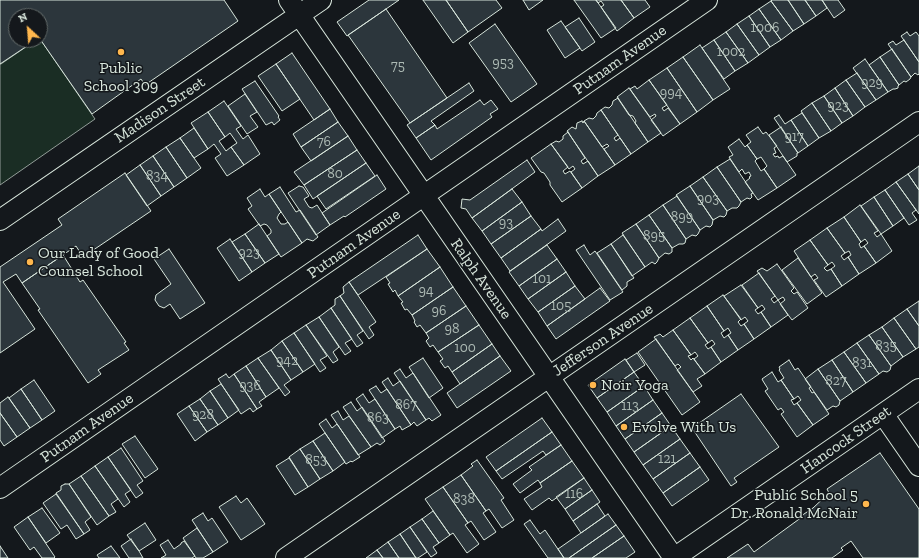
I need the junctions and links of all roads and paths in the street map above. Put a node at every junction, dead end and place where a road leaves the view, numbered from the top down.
1 (321, 0) edge
2 (708, 0) edge
3 (294, 7) edge
4 (919, 122) edge
5 (424, 196) junction
6 (0, 220) edge
7 (549, 377) junction
8 (919, 389) edge
9 (883, 414) junction
10 (919, 466) edge
11 (0, 488) edge
12 (286, 558) edge
13 (674, 558) edge

1 - 3 street, Madison Street
2 - 5 street, Putnam Avenue
3 - 5 street, Ralph Avenue
3 - 6 street, Madison Street
4 - 7 street, Jefferson Avenue
5 - 7 street, Ralph Avenue
5 - 11 street, Putnam Avenue
7 - 12 street, Jefferson Avenue
7 - 13 street, Ralph Avenue
8 - 9 street, Hancock Street
9 - 10 street
9 - 13 street, Hancock Street

